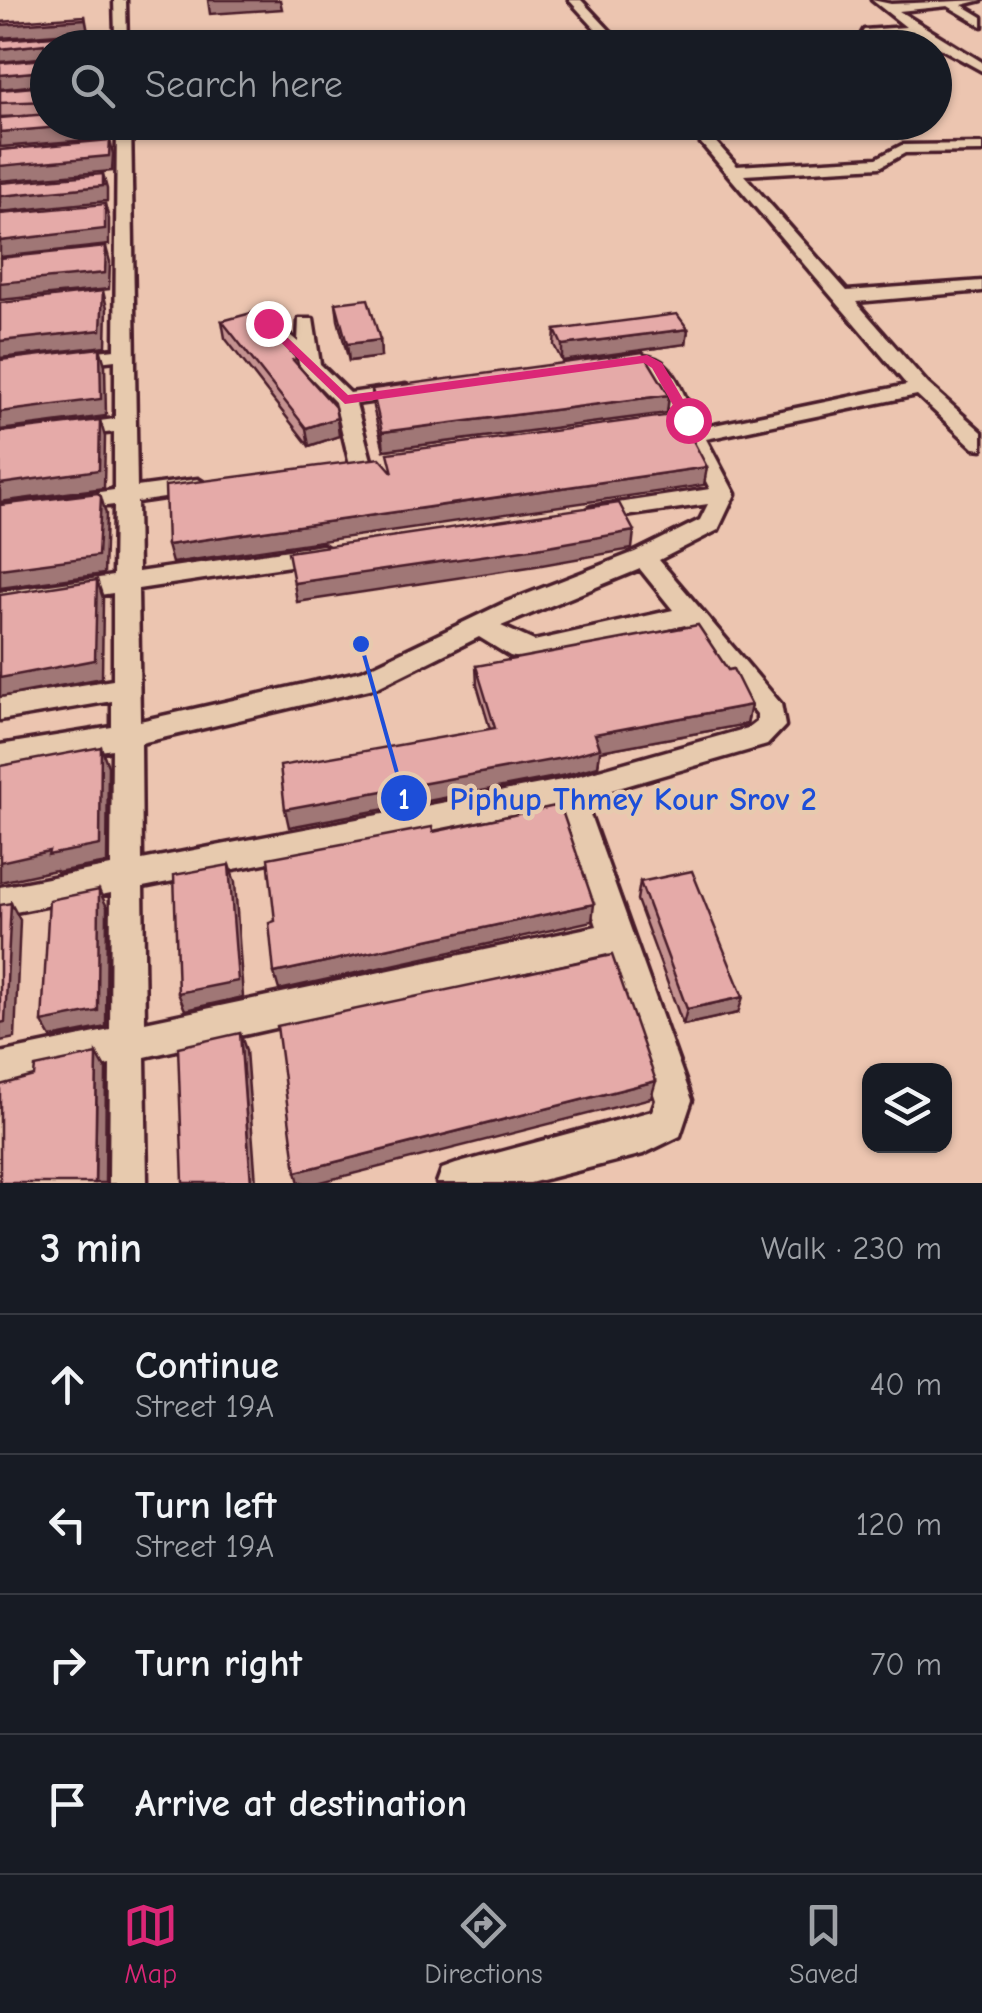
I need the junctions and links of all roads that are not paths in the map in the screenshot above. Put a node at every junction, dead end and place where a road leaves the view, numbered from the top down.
1 (120, 0) edge
2 (575, 0) edge
3 (980, 0) edge
4 (948, 1) edge
5 (883, 4) edge
6 (982, 22) edge
7 (121, 30) edge
8 (603, 30) edge
9 (917, 30) edge
10 (952, 49) edge
11 (979, 63) edge
12 (954, 64) dead end
13 (125, 140) edge
14 (707, 140) edge
15 (125, 145) junction
16 (107, 146) edge
17 (982, 148) edge
18 (736, 170) junction
19 (126, 178) junction
20 (108, 180) edge
21 (982, 286) edge
22 (846, 298) junction
23 (268, 323) edge
24 (306, 323) dead end
25 (127, 353) junction
26 (310, 365) junction
27 (597, 365) edge
28 (0, 368) edge
29 (921, 388) junction
30 (423, 389) edge
31 (345, 400) junction
32 (127, 424) junction
33 (684, 426) junction
34 (0, 440) edge
35 (982, 444) edge
36 (361, 464) edge
37 (225, 483) edge
38 (724, 494) junction
39 (128, 496) junction
40 (0, 514) edge
41 (570, 517) edge
42 (339, 551) edge
43 (644, 558) junction
44 (127, 582) junction
45 (0, 601) edge
46 (691, 615) junction
47 (481, 626) junction
48 (127, 688) junction
49 (0, 709) edge
50 (128, 735) junction
51 (0, 757) edge
52 (567, 791) junction
53 (126, 876) junction
54 (0, 900) edge
55 (619, 936) junction
56 (128, 1044) junction
57 (0, 1071) edge
58 (128, 1183) edge
59 (456, 1183) edge

1 - 7 street
2 - 8 street
3 - 4 street
4 - 5 street
4 - 6 street
5 - 9 street
10 - 11 street
11 - 12 street
13 - 15 street
14 - 18 street
15 - 16 street
15 - 19 street
17 - 18 street
18 - 22 street
19 - 20 street
19 - 25 street
21 - 22 street
22 - 29 street
23 - 26 street
24 - 26 street
25 - 28 street
25 - 32 street
26 - 31 street
27 - 33 street
29 - 33 street
29 - 35 street
30 - 31 street
31 - 36 street
32 - 34 street
32 - 39 street
33 - 38 street
37 - 39 street
38 - 41 street
38 - 43 street
39 - 40 street
39 - 44 street
42 - 44 street
43 - 46 street
43 - 47 street
44 - 45 street
44 - 48 street
46 - 47 street
46 - 52 street
47 - 50 street
48 - 49 street
48 - 50 street
50 - 51 street
50 - 53 street
52 - 53 street
52 - 55 street
53 - 54 street
53 - 56 street
55 - 56 street
55 - 59 street
56 - 57 street
56 - 58 street

